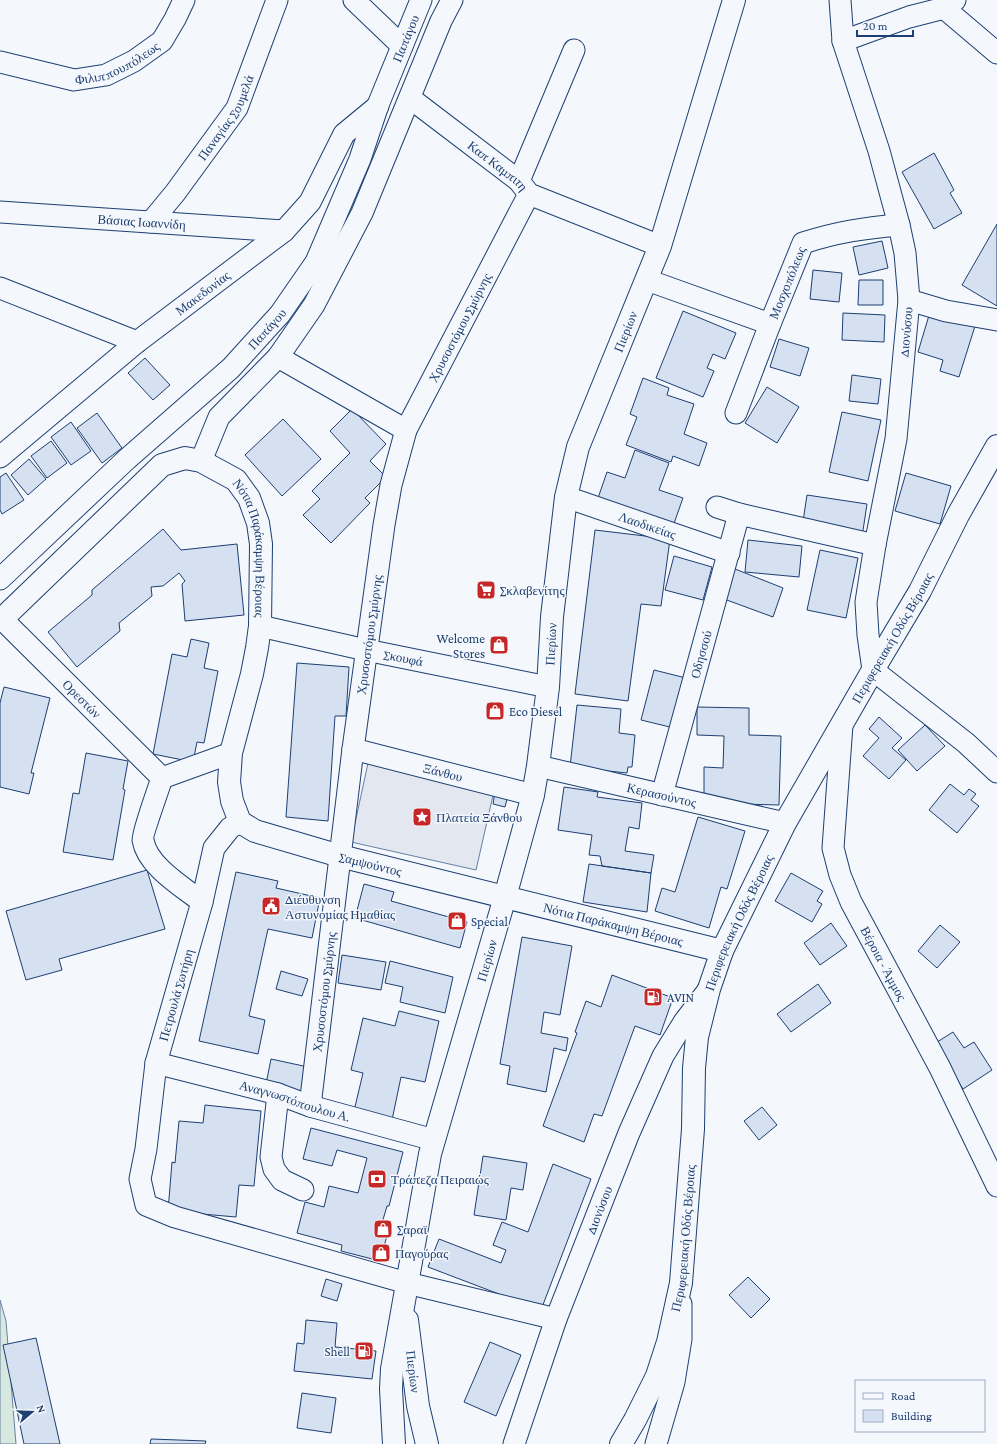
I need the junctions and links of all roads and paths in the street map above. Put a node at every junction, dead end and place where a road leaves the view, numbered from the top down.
1 (184, 0) edge
2 (277, 0) edge
3 (354, 0) edge
4 (421, 0) edge
5 (452, 0) edge
6 (734, 0) edge
7 (840, 0) edge
8 (950, 4) edge
9 (909, 9) edge
10 (843, 41) junction
11 (402, 46) junction
12 (574, 50) dead end
13 (997, 53) edge
14 (0, 62) edge
15 (410, 98) junction
16 (378, 105) junction
17 (524, 187) junction
18 (0, 212) edge
19 (151, 222) junction
20 (899, 225) junction
21 (284, 231) junction
22 (660, 246) junction
23 (647, 280) junction
24 (0, 288) edge
25 (909, 300) junction
26 (997, 320) edge
27 (770, 324) junction
28 (137, 342) junction
29 (278, 357) junction
30 (736, 413) dead end
31 (406, 430) junction
32 (997, 446) edge
33 (0, 457) edge
34 (201, 461) junction
35 (566, 497) junction
36 (717, 507) dead end
37 (739, 514) junction
38 (875, 545) junction
39 (729, 553) junction
40 (0, 580) edge
41 (1, 620) edge
42 (260, 626) junction
43 (366, 650) junction
44 (873, 670) junction
45 (548, 687) junction
46 (842, 725) junction
47 (353, 749) junction
48 (230, 753) junction
49 (538, 766) junction
50 (997, 772) edge
51 (162, 778) junction
52 (532, 795) junction
53 (662, 795) junction
54 (240, 822) junction
55 (785, 823) junction
56 (340, 856) junction
57 (505, 897) junction
58 (202, 902) junction
59 (722, 951) junction
60 (709, 989) junction
61 (156, 1063) junction
62 (278, 1094) junction
63 (310, 1106) junction
64 (434, 1140) junction
65 (997, 1186) edge
66 (303, 1190) dead end
67 (681, 1283) junction
68 (405, 1291) junction
69 (556, 1319) junction
70 (394, 1444) edge
71 (427, 1444) edge
72 (514, 1444) edge
73 (621, 1444) edge
74 (656, 1444) edge

1 - 14 street, Φιλιππουπόλεως
2 - 19 street, Παναγίας Σουμελά
3 - 11 street
4 - 11 street, Παπάγου
5 - 15 street, Παπάγου
6 - 22 main road, Πιερίων
7 - 10 street, Διονύσου
8 - 9 street
8 - 13 street
9 - 10 street
10 - 20 street, Διονύσου
11 - 16 street, Παπάγου
12 - 17 street, Χρυσοστόμου Σμύρνης
15 - 17 street, Καπ Καμπιτη
15 - 29 street, Παπάγου
16 - 21 street, Μακεδονίας
16 - 40 street, Παπάγου
17 - 22 street, Καπ Καμπιτη
17 - 31 street, Χρυσοστόμου Σμύρνης
18 - 19 street, Βάσιας Ιωαννίδη
19 - 21 street, Βάσιας Ιωαννίδη
20 - 25 street, Διονύσου
20 - 27 street, Μοσχοπόλεως
21 - 28 street, Μακεδονίας
22 - 23 main road, Πιερίων
23 - 27 street
23 - 35 main road, Πιερίων
24 - 28 street
25 - 26 street
25 - 38 street, Διονύσου
27 - 30 street, Μοσχοπόλεως
28 - 33 street, Μακεδονίας
29 - 31 street
29 - 34 street, Παπάγου
31 - 43 street, Χρυσοστόμου Σμύρνης
32 - 44 main road, Περιφερειακή Οδός Βέροιας
34 - 41 main road, Νότια Παράκαμψη Βέροιας
34 - 42 main road, Νότια Παράκαμψη Βέροιας
35 - 39 street, Λαοδικείας
35 - 45 main road, Πιερίων
36 - 37 street
37 - 38 street
37 - 39 street, Οδησσού
38 - 44 street, Διονύσου
39 - 53 street, Οδησσού
41 - 51 street, Ορεστών
42 - 43 street, Σκουφά
42 - 48 main road, Νότια Παράκαμψη Βέροιας
43 - 45 street, Σκουφά
43 - 47 street, Χρυσοστόμου Σμύρνης
44 - 46 main road, Περιφερειακή Οδός Βέροιας
44 - 50 street
45 - 49 main road, Πιερίων
46 - 55 main road, Περιφερειακή Οδός Βέροιας
46 - 65 street, Βέροια - Άμμος
47 - 52 street, Ξάνθου
47 - 56 street, Χρυσοστόμου Σμύρνης
48 - 51 street
48 - 54 main road, Νότια Παράκαμψη Βέροιας
49 - 52 main road, Πιερίων
49 - 53 street, Κερασούντος
51 - 58 street
52 - 57 main road, Πιερίων
53 - 55 street, Κερασούντος
54 - 56 main road, Σαμψούντος
54 - 58 street, Πετρουλά Σωτήρη
55 - 59 main road, Περιφερειακή Οδός Βέροιας
56 - 57 main road, Σαμψούντος
56 - 63 street, Χρυσοστόμου Σμύρνης
57 - 59 main road, Νότια Παράκαμψη Βέροιας
57 - 64 main road, Πιερίων
58 - 61 street, Πετρουλά Σωτήρη
59 - 60 main road, Περιφερειακή Οδός Βέροιας
60 - 67 main road, Περιφερειακή Οδός Βέροιας
60 - 69 street, Διονύσου
61 - 62 street, Αναγνωστόπουλου Α.
61 - 68 street, Πετρουλά Σωτήρη
62 - 63 street, Αναγνωστόπουλου Α.
62 - 66 street
63 - 64 street, Αναγνωστόπουλου Α.
64 - 68 main road, Πιερίων
67 - 73 main road, Περιφερειακή Οδός Βέροιας
67 - 74 street
68 - 69 street
68 - 70 main road, Πιερίων
68 - 71 main road, Πιερίων
69 - 72 street, Διονύσου

